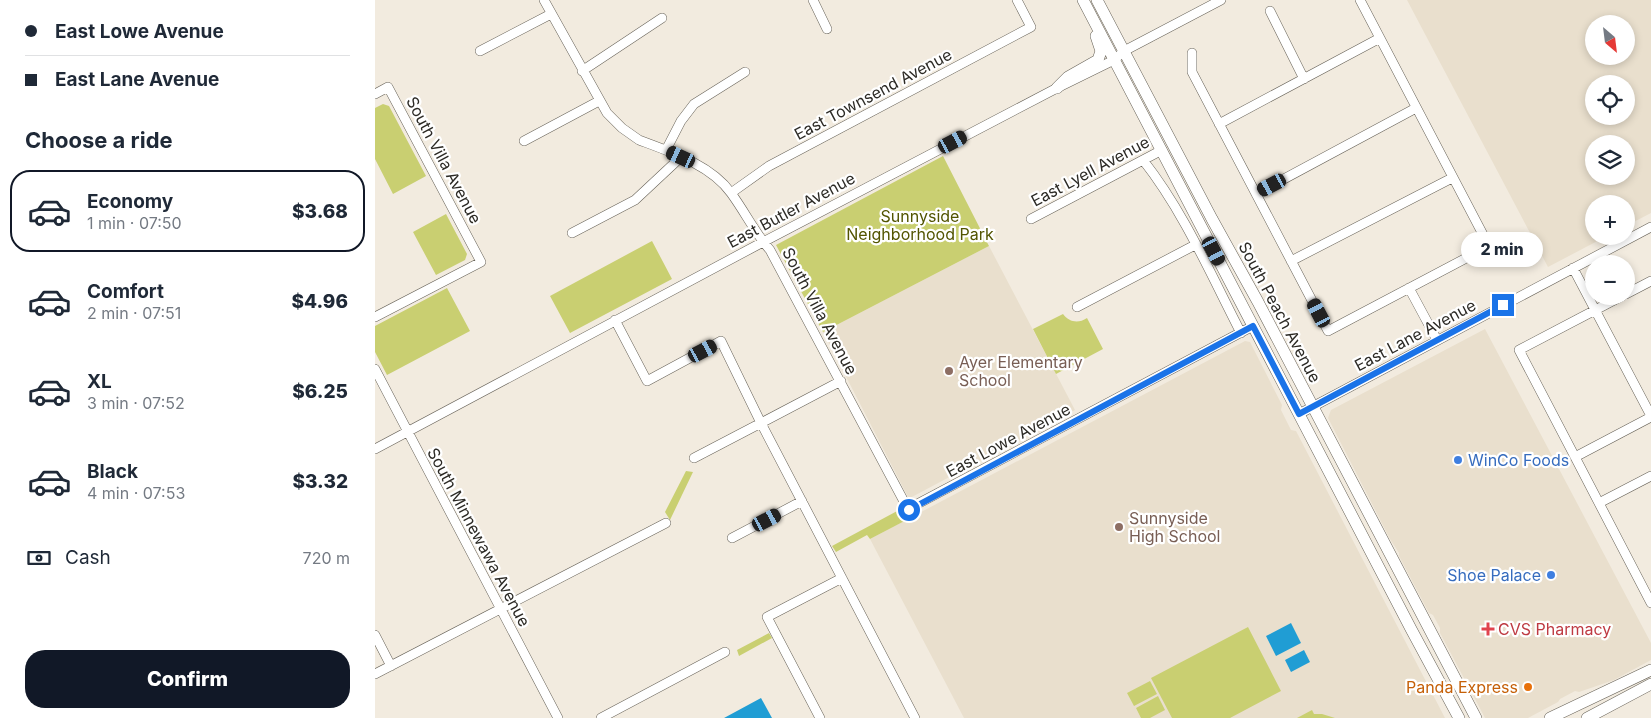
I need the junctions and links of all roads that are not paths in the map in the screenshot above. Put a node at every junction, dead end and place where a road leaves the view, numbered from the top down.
1 (544, 0) edge
2 (813, 0) edge
3 (1017, 0) edge
4 (1097, 0) edge
5 (1221, 0) edge
6 (1360, 0) edge
7 (1084, 3) edge
8 (1270, 11) dead end
9 (551, 14) junction
10 (662, 18) dead end
11 (827, 29) dead end
12 (1380, 38) junction
13 (480, 51) dead end
14 (1124, 51) junction
15 (1192, 52) dead end
16 (1115, 60) junction
17 (582, 71) junction
18 (745, 72) dead end
19 (1304, 78) junction
20 (1057, 88) junction
21 (375, 94) edge
22 (599, 101) junction
23 (1416, 108) junction
24 (1219, 124) junction
25 (524, 141) dead end
26 (666, 150) junction
27 (1162, 150) junction
28 (681, 157) junction
29 (1143, 160) junction
30 (1452, 178) junction
31 (731, 193) junction
32 (1255, 194) junction
33 (1031, 218) dead end
34 (1651, 227) edge
35 (572, 233) dead end
36 (763, 242) junction
37 (1195, 245) junction
38 (1291, 261) junction
39 (1573, 268) junction
40 (1651, 281) edge
41 (1409, 288) junction
42 (1635, 289) edge
43 (1605, 305) edge
44 (1077, 306) dead end
45 (1595, 310) junction
46 (375, 317) edge
47 (615, 320) junction
48 (1253, 326) junction
49 (1241, 333) junction
50 (1437, 340) junction
51 (1288, 362) junction
52 (375, 369) edge
53 (841, 381) junction
54 (1312, 406) junction
55 (1299, 414) junction
56 (1651, 416) edge
57 (761, 423) junction
58 (407, 432) junction
59 (375, 449) edge
60 (1575, 457) junction
61 (694, 458) dead end
62 (1651, 476) edge
63 (1334, 482) junction
64 (802, 501) junction
65 (1599, 503) junction
66 (909, 510) joint
67 (666, 523) dead end
68 (732, 538) dead end
69 (1388, 551) junction
70 (1374, 558) junction
71 (842, 578) junction
72 (1651, 603) edge
73 (500, 609) junction
74 (1428, 626) junction
75 (375, 635) edge
76 (725, 652) dead end
77 (391, 666) junction
78 (1651, 670) edge
79 (375, 674) edge
80 (1651, 684) edge
81 (558, 718) edge
82 (601, 718) edge
83 (820, 718) edge
84 (915, 718) edge
85 (1459, 718) edge
86 (1476, 718) edge
87 (1550, 718) edge
88 (1587, 718) edge

1 - 9 street, South Villa Avenue
2 - 11 street
3 - 31 street, East Townsend Avenue
4 - 14 main road, South Peach Avenue
5 - 14 street, East Butler Avenue
6 - 12 street
7 - 16 main road, South Peach Avenue
7 - 20 main road
8 - 19 street
9 - 13 street
9 - 17 street, South Villa Avenue
10 - 17 street
12 - 19 street
12 - 23 street
14 - 16 street, East Butler Avenue
14 - 51 main road, South Peach Avenue
15 - 24 street
16 - 20 street, East Butler Avenue
16 - 27 main road, South Peach Avenue
17 - 22 street, South Villa Avenue
18 - 26 street
19 - 24 street
20 - 36 street, East Butler Avenue
21 - 46 street, South Villa Avenue
22 - 25 street
22 - 26 street, South Villa Avenue
23 - 30 street
23 - 32 street
24 - 32 street
26 - 28 street, South Villa Avenue
27 - 29 street, East Lyell Avenue
27 - 48 main road, South Peach Avenue
28 - 31 street, South Villa Avenue
28 - 35 street
29 - 33 street, East Lyell Avenue
29 - 37 street
30 - 38 street
30 - 41 street
31 - 36 street, South Villa Avenue
32 - 38 street
34 - 39 street, East Lane Avenue
36 - 47 street, East Butler Avenue
36 - 53 street, South Villa Avenue
37 - 44 street
37 - 49 street
38 - 41 street
39 - 45 street
39 - 50 street, East Lane Avenue
40 - 42 street
41 - 50 street
43 - 45 street
45 - 56 street
45 - 60 street
47 - 57 street
47 - 58 street, East Butler Avenue
48 - 49 street, East Lowe Avenue
48 - 51 main road
48 - 55 main road, South Peach Avenue
49 - 66 street, East Lowe Avenue
50 - 54 street, East Lane Avenue
51 - 54 main road, South Peach Avenue
52 - 58 street, South Minnewawa Avenue
53 - 57 street
53 - 66 street, South Villa Avenue
54 - 55 street, East Lane Avenue
54 - 69 main road, South Peach Avenue
55 - 63 main road, South Peach Avenue
56 - 60 street
57 - 61 street
57 - 64 street
58 - 59 street, East Butler Avenue
58 - 73 street, South Minnewawa Avenue
60 - 65 street
62 - 65 street
63 - 69 main road
63 - 70 main road, South Peach Avenue
64 - 68 street
64 - 71 street
65 - 72 street
67 - 73 street
69 - 74 main road, South Peach Avenue
70 - 74 main road
70 - 85 main road, South Peach Avenue
71 - 83 street
71 - 84 street
73 - 77 street
73 - 81 street, South Minnewawa Avenue
74 - 86 main road, South Peach Avenue
75 - 77 street
76 - 82 street
77 - 79 street
78 - 87 main road
80 - 88 main road

